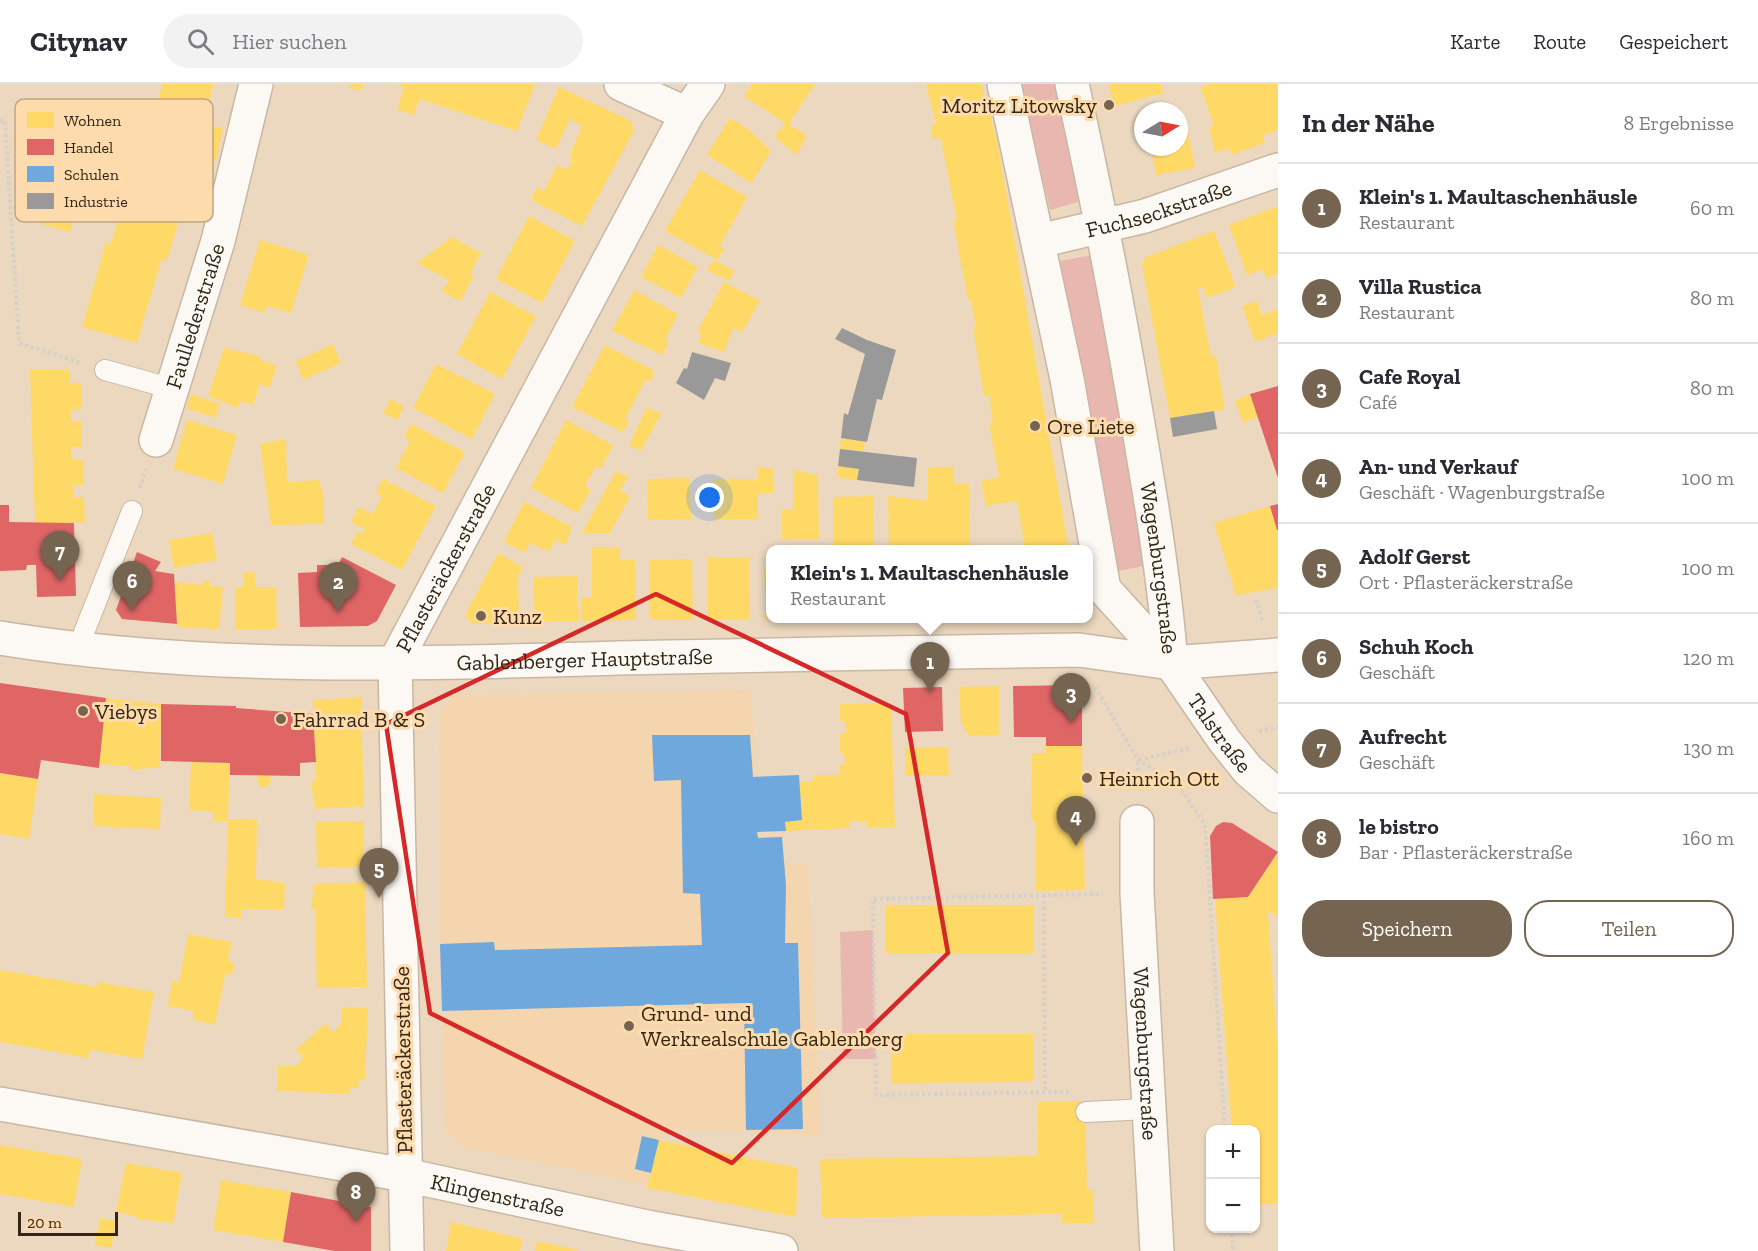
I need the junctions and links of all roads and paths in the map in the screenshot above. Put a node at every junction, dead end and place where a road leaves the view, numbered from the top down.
1 (256, 84) edge
2 (621, 84) edge
3 (708, 84) edge
4 (1004, 84) edge
5 (1072, 84) edge
6 (687, 114) junction
7 (0, 121) edge
8 (1278, 170) edge
9 (1104, 228) junction
10 (1039, 241) junction
11 (105, 370) joint
12 (173, 389) junction
13 (156, 440) joint
14 (132, 512) joint
15 (0, 638) edge
16 (76, 650) junction
17 (1079, 650) junction
18 (1278, 655) edge
19 (395, 662) junction
20 (1171, 663) junction
21 (1224, 740) junction
22 (1138, 760) junction
23 (1278, 796) edge
24 (1137, 822) joint
25 (1137, 893) junction
26 (1044, 895) junction
27 (1045, 1092) junction
28 (1079, 1092) dead end
29 (0, 1104) edge
30 (1148, 1109) junction
31 (1086, 1112) dead end
32 (1225, 1125) edge
33 (405, 1175) junction
34 (1232, 1233) edge
35 (407, 1251) edge
36 (780, 1251) edge
37 (1157, 1251) edge
38 (1233, 1251) edge

1 - 12 street, Faullederstraße
2 - 6 street
3 - 6 street, Pflasteräckerstraße
4 - 10 street, Wagenburgstraße
5 - 9 street, Wagenburgstraße
6 - 19 street, Pflasteräckerstraße
7 - 11 path
8 - 9 street, Fuchseckstraße
9 - 10 street, Fuchseckstraße
9 - 20 street, Wagenburgstraße
10 - 20 street, Wagenburgstraße
11 - 12 lane
12 - 13 street, Faullederstraße
13 - 14 path
14 - 16 lane
15 - 16 street, Gablenberger Hauptstraße
16 - 19 street, Gablenberger Hauptstraße
17 - 19 street, Gablenberger Hauptstraße
17 - 20 street, Gablenberger Hauptstraße
17 - 22 path
18 - 20 street, Gablenberger Hauptstraße
19 - 33 street, Pflasteräckerstraße
20 - 21 street, Talstraße
21 - 22 path
21 - 23 street, Talstraße
22 - 24 path
22 - 32 path
24 - 25 street, Wagenburgstraße
25 - 26 path
25 - 30 street, Wagenburgstraße
26 - 27 path
26 - 27 path
27 - 28 path
29 - 33 street, Klingenstraße
30 - 31 lane
30 - 37 street, Wagenburgstraße
33 - 35 street, Pflasteräckerstraße
33 - 36 street, Klingenstraße
34 - 38 path

